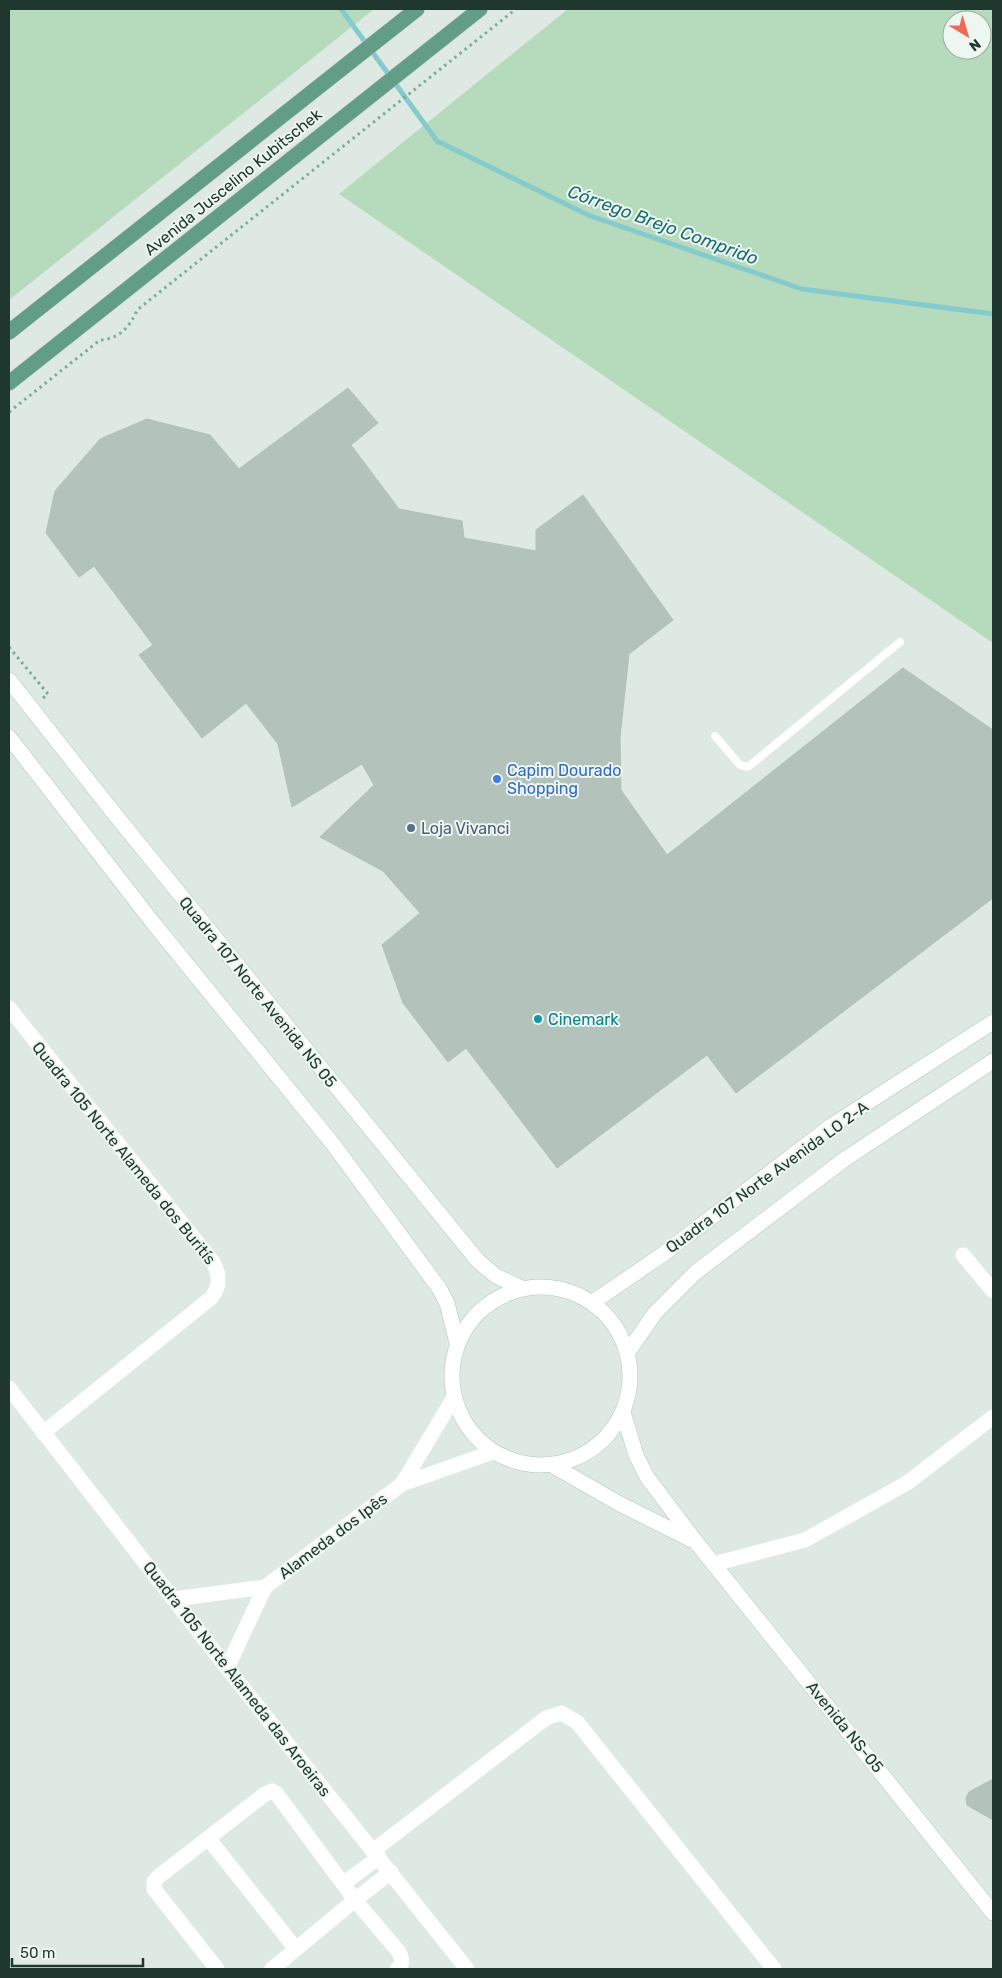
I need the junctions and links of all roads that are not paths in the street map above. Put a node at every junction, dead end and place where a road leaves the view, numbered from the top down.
1 (480, 9) edge
2 (413, 11) edge
3 (9, 332) edge
4 (9, 383) edge
5 (900, 642) dead end
6 (9, 680) edge
7 (715, 736) dead end
8 (9, 737) edge
9 (9, 1008) edge
10 (993, 1022) edge
11 (993, 1061) edge
12 (963, 1256) dead end
13 (522, 1288) junction
14 (993, 1291) edge
15 (593, 1302) junction
16 (457, 1343) junction
17 (628, 1352) junction
18 (9, 1388) edge
19 (453, 1399) junction
20 (623, 1412) junction
21 (993, 1417) edge
22 (43, 1433) junction
23 (493, 1452) junction
24 (552, 1465) junction
25 (402, 1484) junction
26 (696, 1542) junction
27 (714, 1564) junction
28 (265, 1588) junction
29 (174, 1599) junction
30 (227, 1668) junction
31 (208, 1838) junction
32 (376, 1854) junction
33 (391, 1872) junction
34 (343, 1884) junction
35 (355, 1900) junction
36 (993, 1913) edge
37 (296, 1949) junction
38 (217, 1969) edge
39 (272, 1969) edge
40 (398, 1969) edge
41 (466, 1969) edge
42 (774, 1969) edge

1 - 4 main road, Avenida Juscelino Kubitschek
2 - 3 main road, Avenida Juscelino Kubitschek
5 - 7 lane
6 - 13 street, Quadra 107 Norte Avenida NS 05
8 - 16 street
9 - 22 street, Quadra 105 Norte Alameda dos Buritís
10 - 15 street, Quadra 107 Norte Avenida LO 2-A
11 - 17 street, Quadra 107 Norte Avenida LO 2-A
12 - 14 street
13 - 15 street
13 - 16 street
15 - 17 street
16 - 19 street
17 - 20 street
18 - 22 street, Quadra 105 Norte Alameda das Aroeiras
19 - 23 street
19 - 25 street, Alameda dos Ipês
20 - 24 street
20 - 26 street
21 - 27 street
22 - 29 street, Quadra 105 Norte Alameda das Aroeiras
23 - 24 street
23 - 25 street, Alameda dos Ipês
24 - 26 street
25 - 28 street, Alameda dos Ipês
26 - 27 street, Avenida NS-05
27 - 36 street, Avenida NS-05
28 - 29 street, Alameda dos Ipês
28 - 30 street, Alameda dos Ipês
29 - 30 street, Quadra 105 Norte Alameda das Aroeiras
30 - 32 street, Quadra 105 Norte Alameda das Aroeiras
31 - 34 street
31 - 37 street
31 - 38 street
32 - 33 street, Quadra 105 Norte Alameda das Aroeiras
32 - 34 street
32 - 42 street
33 - 35 street
33 - 41 street, Quadra 105 Norte Alameda das Aroeiras
34 - 35 street
35 - 37 street
35 - 40 street
37 - 39 street

